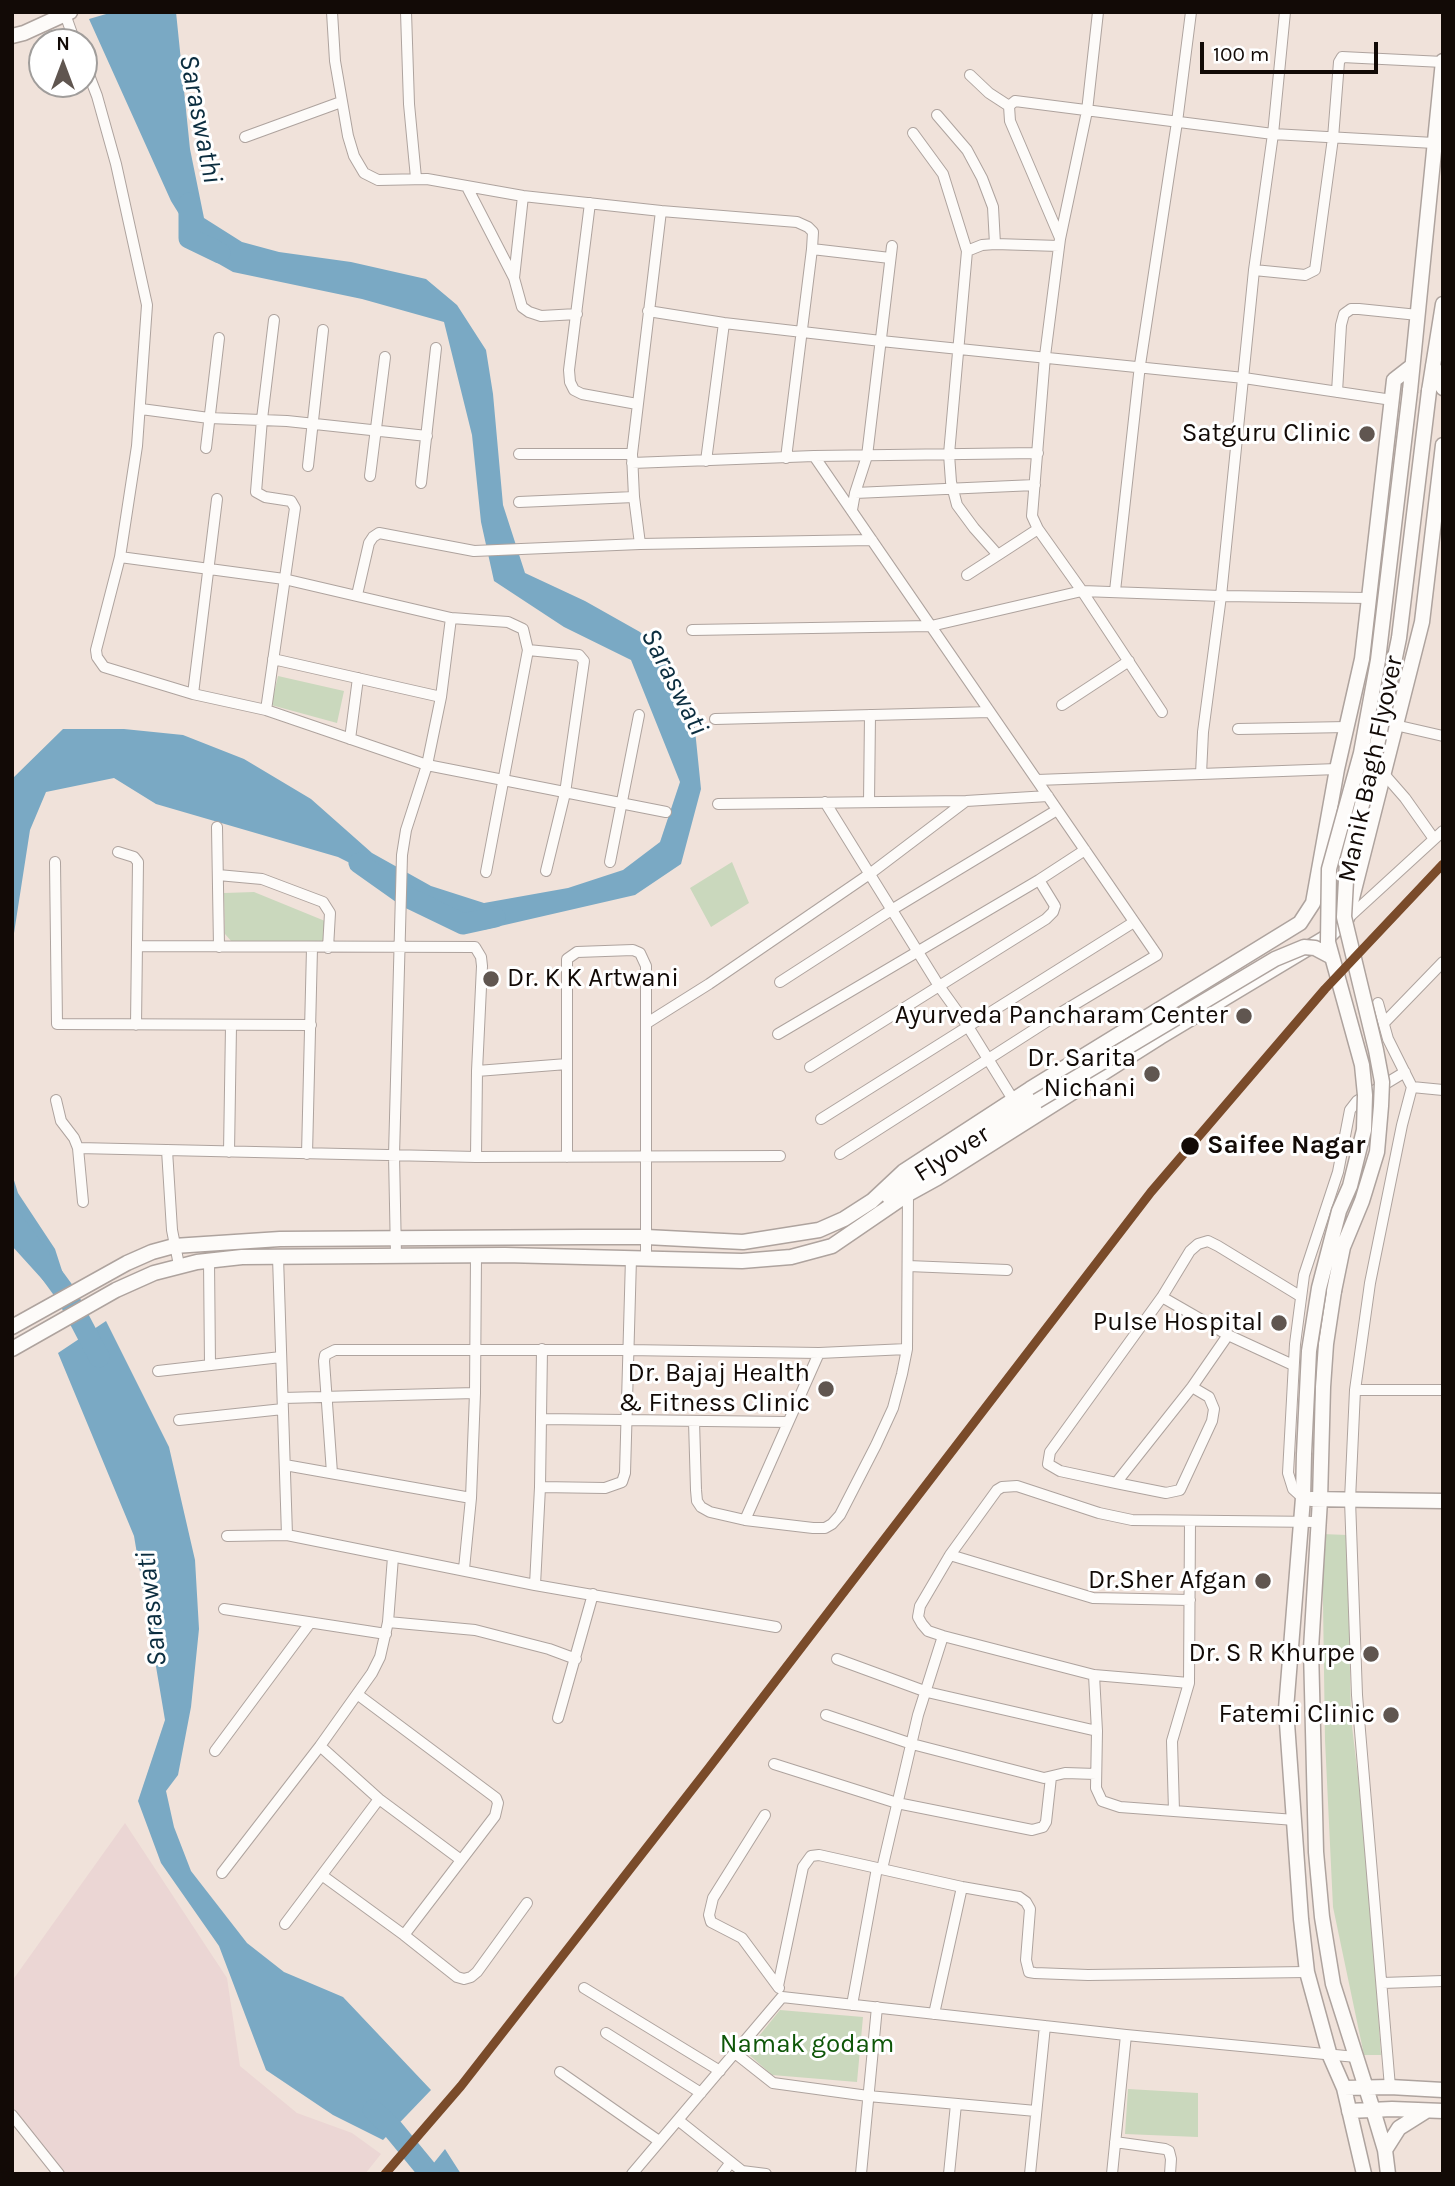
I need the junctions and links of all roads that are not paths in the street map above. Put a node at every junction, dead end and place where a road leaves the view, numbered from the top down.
1 (332, 12) edge
2 (406, 12) edge
3 (1098, 12) edge
4 (1191, 12) edge
5 (1284, 12) edge
6 (67, 13) edge
7 (12, 36) edge
8 (1443, 62) edge
9 (970, 75) dead end
10 (98, 98) edge
11 (341, 102) junction
12 (1009, 106) junction
13 (1087, 111) junction
14 (937, 115) dead end
15 (1177, 122) junction
16 (913, 133) dead end
17 (1273, 134) junction
18 (245, 137) dead end
19 (1333, 138) junction
20 (1434, 143) junction
21 (416, 178) junction
22 (467, 187) junction
23 (523, 196) junction
24 (590, 203) junction
25 (661, 211) junction
26 (1059, 242) junction
27 (995, 244) junction
28 (892, 246) dead end
29 (812, 249) junction
30 (967, 251) junction
31 (890, 258) junction
32 (1254, 270) junction
33 (514, 278) junction
34 (1443, 304) edge
35 (648, 311) junction
36 (577, 314) junction
37 (1418, 315) junction
38 (274, 320) dead end
39 (724, 323) junction
40 (323, 330) dead end
41 (802, 331) junction
42 (219, 338) dead end
43 (880, 341) junction
44 (959, 347) junction
45 (436, 348) dead end
46 (1045, 356) junction
47 (385, 357) dead end
48 (1140, 365) junction
49 (1412, 366) junction
50 (1244, 378) junction
51 (1436, 389) edge
52 (1336, 392) junction
53 (1392, 400) junction
54 (637, 404) junction
55 (141, 409) junction
56 (209, 418) junction
57 (262, 419) junction
58 (314, 424) junction
59 (376, 431) junction
60 (427, 436) junction
61 (1443, 445) edge
62 (206, 448) dead end
63 (1038, 453) junction
64 (519, 454) dead end
65 (949, 454) junction
66 (814, 456) junction
67 (867, 456) junction
68 (632, 458) junction
69 (786, 458) junction
70 (706, 461) junction
71 (308, 467) dead end
72 (1441, 473) edge
73 (370, 476) dead end
74 (421, 483) dead end
75 (1035, 485) junction
76 (954, 490) junction
77 (855, 494) junction
78 (634, 497) junction
79 (217, 499) dead end
80 (519, 502) dead end
81 (852, 510) junction
82 (1038, 529) junction
83 (872, 540) junction
84 (640, 544) junction
85 (998, 555) junction
86 (120, 557) junction
87 (208, 568) junction
88 (967, 575) dead end
89 (284, 579) junction
90 (1082, 591) junction
91 (1115, 591) junction
92 (357, 595) junction
93 (1221, 596) junction
94 (1368, 598) junction
95 (451, 618) junction
96 (932, 626) junction
97 (692, 630) dead end
98 (528, 650) junction
99 (273, 659) junction
100 (1129, 661) junction
101 (358, 678) junction
102 (193, 694) junction
103 (441, 697) junction
104 (1062, 705) dead end
105 (266, 710) junction
106 (990, 712) junction
107 (1162, 712) dead end
108 (639, 715) dead end
109 (870, 715) junction
110 (715, 719) dead end
111 (1395, 725) junction
112 (1347, 727) junction
113 (1238, 729) dead end
114 (1443, 736) edge
115 (350, 739) junction
116 (427, 765) junction
117 (1337, 769) junction
118 (1201, 774) junction
119 (1384, 774) junction
120 (502, 780) junction
121 (1037, 780) junction
122 (565, 793) junction
123 (1048, 796) junction
124 (966, 801) junction
125 (869, 802) junction
126 (622, 803) junction
127 (825, 803) junction
128 (718, 804) dead end
129 (1057, 810) junction
130 (666, 812) dead end
131 (217, 827) dead end
132 (1443, 831) edge
133 (1434, 839) junction
134 (1085, 850) junction
135 (118, 852) dead end
136 (55, 862) dead end
137 (610, 862) dead end
138 (547, 871) dead end
139 (486, 872) dead end
140 (871, 873) junction
141 (218, 875) junction
142 (1039, 880) junction
143 (893, 909) junction
144 (1347, 918) junction
145 (1134, 922) junction
146 (137, 946) junction
147 (219, 947) junction
148 (312, 948) junction
149 (328, 948) junction
150 (400, 948) junction
151 (918, 951) junction
152 (1332, 957) junction
153 (1443, 962) edge
154 (780, 982) dead end
155 (939, 986) junction
156 (1378, 1003) dead end
157 (647, 1023) junction
158 (1384, 1023) junction
159 (136, 1025) junction
160 (311, 1025) junction
161 (967, 1025) junction
162 (232, 1026) junction
163 (778, 1034) dead end
164 (989, 1059) junction
165 (567, 1064) junction
166 (810, 1067) dead end
167 (477, 1071) junction
168 (1405, 1072) junction
169 (1412, 1087) junction
170 (1443, 1090) edge
171 (55, 1100) dead end
172 (1014, 1101) junction
173 (821, 1119) dead end
174 (78, 1148) junction
175 (167, 1150) junction
176 (229, 1152) junction
177 (307, 1154) junction
178 (840, 1154) dead end
179 (394, 1155) junction
180 (646, 1156) junction
181 (780, 1156) dead end
182 (476, 1157) junction
183 (568, 1157) junction
184 (908, 1194) junction
185 (83, 1202) dead end
186 (870, 1212) junction
187 (646, 1237) junction
188 (396, 1239) junction
189 (174, 1246) junction
190 (396, 1255) junction
191 (476, 1255) junction
192 (278, 1257) junction
193 (631, 1258) junction
194 (646, 1258) junction
195 (209, 1261) junction
196 (179, 1265) junction
197 (908, 1266) junction
198 (1007, 1270) dead end
199 (1300, 1296) junction
200 (1162, 1297) junction
201 (12, 1327) edge
202 (1228, 1335) junction
203 (12, 1349) edge
204 (475, 1349) junction
205 (542, 1349) junction
206 (907, 1349) junction
207 (627, 1350) junction
208 (819, 1353) junction
209 (281, 1357) junction
210 (211, 1365) junction
211 (1293, 1365) junction
212 (158, 1371) dead end
213 (1192, 1387) junction
214 (1356, 1390) junction
215 (1443, 1390) edge
216 (475, 1393) junction
217 (326, 1397) junction
218 (283, 1404) junction
219 (541, 1419) junction
220 (179, 1420) dead end
221 (627, 1420) junction
222 (694, 1420) junction
223 (788, 1422) junction
224 (285, 1465) junction
225 (332, 1473) junction
226 (1116, 1483) junction
227 (540, 1487) junction
228 (471, 1498) junction
229 (1303, 1498) junction
230 (1320, 1500) junction
231 (1350, 1500) junction
232 (1443, 1501) edge
233 (744, 1520) junction
234 (1300, 1520) junction
235 (1190, 1521) junction
236 (1319, 1522) junction
237 (287, 1535) junction
238 (227, 1536) dead end
239 (950, 1555) junction
240 (393, 1557) junction
241 (464, 1569) junction
242 (535, 1584) junction
243 (593, 1594) junction
244 (1190, 1600) junction
245 (224, 1609) dead end
246 (388, 1622) junction
247 (310, 1623) junction
248 (776, 1627) dead end
249 (386, 1634) junction
250 (943, 1636) junction
251 (576, 1658) junction
252 (837, 1659) dead end
253 (1094, 1675) junction
254 (1189, 1683) junction
255 (927, 1692) junction
256 (357, 1694) junction
257 (826, 1715) dead end
258 (558, 1718) dead end
259 (1097, 1731) junction
260 (912, 1744) junction
261 (320, 1746) junction
262 (215, 1751) dead end
263 (774, 1764) dead end
264 (1096, 1774) junction
265 (1051, 1777) junction
266 (379, 1799) junction
267 (897, 1803) junction
268 (1174, 1811) junction
269 (765, 1815) dead end
270 (1294, 1820) junction
271 (461, 1860) junction
272 (879, 1868) junction
273 (222, 1872) dead end
274 (323, 1876) junction
275 (962, 1887) junction
276 (527, 1903) dead end
277 (285, 1924) dead end
278 (404, 1935) junction
279 (1307, 1972) junction
280 (1443, 1981) edge
281 (1382, 1983) junction
282 (584, 1988) dead end
283 (780, 1992) junction
284 (852, 2005) junction
285 (877, 2007) junction
286 (934, 2014) junction
287 (1045, 2026) junction
288 (607, 2033) dead end
289 (1126, 2035) junction
290 (735, 2053) junction
291 (1331, 2056) junction
292 (1356, 2057) junction
293 (720, 2071) junction
294 (561, 2072) dead end
295 (1366, 2087) junction
296 (1390, 2087) junction
297 (1344, 2088) junction
298 (1443, 2090) edge
299 (701, 2093) junction
300 (868, 2096) junction
301 (956, 2104) junction
302 (1373, 2110) junction
303 (1427, 2110) junction
304 (1036, 2111) junction
305 (1349, 2111) junction
306 (1443, 2111) edge
307 (12, 2115) edge
308 (678, 2120) junction
309 (660, 2141) junction
310 (1115, 2142) junction
311 (1385, 2150) junction
312 (732, 2162) junction
313 (59, 2174) edge
314 (632, 2174) edge
315 (722, 2174) edge
316 (766, 2174) edge
317 (861, 2174) edge
318 (948, 2174) edge
319 (1030, 2174) edge
320 (1112, 2174) edge
321 (1170, 2174) edge
322 (1364, 2174) edge
323 (1388, 2174) edge

1 - 11 street
2 - 21 street
3 - 13 street
4 - 15 street
5 - 17 street
6 - 7 main road
8 - 19 street
8 - 20 main road, Manik Bagh Flyover
9 - 12 street
10 - 55 street
11 - 18 street
11 - 21 street
12 - 13 street
12 - 26 street
13 - 15 street
13 - 26 street
14 - 27 street
15 - 17 street
15 - 48 street
16 - 30 street
17 - 19 street
17 - 32 street
19 - 20 street
19 - 32 street
20 - 37 main road, Manik Bagh Flyover
21 - 22 street
22 - 23 street
22 - 33 street
23 - 24 street
23 - 33 street
24 - 25 street
24 - 36 street
25 - 29 street
25 - 35 street
26 - 27 street
26 - 46 street
27 - 30 street
28 - 31 street
29 - 31 street
29 - 41 street
30 - 44 street
31 - 43 street
32 - 50 street
33 - 36 street
34 - 51 main road, Manik Bagh Flyover
35 - 39 street
35 - 54 street
36 - 54 street
37 - 49 main road, Manik Bagh Flyover
37 - 52 street
38 - 57 street
39 - 41 street
39 - 70 street
40 - 58 street
41 - 43 street
41 - 69 street
42 - 56 street
43 - 44 street
43 - 67 street
44 - 46 street
44 - 65 street
45 - 60 street
46 - 48 street
46 - 63 street
47 - 59 street
48 - 50 street
48 - 91 street
49 - 53 main road
49 - 152 main road, Manik Bagh Flyover, bridge
50 - 52 street
50 - 93 street
51 - 230 main road, Manik Bagh Flyover, bridge
52 - 53 street
53 - 94 main road
54 - 68 street
55 - 56 street
55 - 86 street
56 - 57 street
56 - 62 street
57 - 58 street
57 - 89 street
58 - 59 street
58 - 71 street
59 - 60 street
59 - 73 street
60 - 74 street
61 - 72 main road
63 - 65 street
63 - 75 street
64 - 68 street
65 - 67 street
65 - 76 street
66 - 67 street
66 - 69 street
66 - 81 street
67 - 77 street
68 - 70 street
68 - 78 street
69 - 70 street
72 - 111 main road
75 - 76 street
75 - 82 street
76 - 77 street
76 - 85 street
77 - 81 street
78 - 80 street
78 - 84 street
79 - 87 street
81 - 83 street
82 - 85 street
82 - 90 street
83 - 84 street
83 - 96 street
84 - 92 street
85 - 88 street
86 - 87 street
86 - 102 street
87 - 89 street
87 - 102 street
89 - 92 street
89 - 99 street
90 - 91 street
90 - 96 street
90 - 100 street
91 - 93 street
92 - 95 street
93 - 94 street
93 - 118 street
94 - 112 main road
95 - 98 street
95 - 103 street
96 - 97 street
96 - 106 street
98 - 120 street
98 - 122 street
99 - 101 street
99 - 105 street
100 - 104 street
100 - 107 street
101 - 103 street
101 - 115 street
102 - 105 street
103 - 116 street
105 - 115 street
106 - 109 street
106 - 121 street
108 - 126 street
109 - 110 street
109 - 125 street
111 - 114 street
111 - 119 main road
112 - 113 street
112 - 117 main road
115 - 116 street
116 - 120 street
116 - 150 street
117 - 118 street
117 - 172 main road
118 - 121 street
119 - 133 street
119 - 144 main road
120 - 122 street
120 - 139 street
121 - 123 street
122 - 126 street
122 - 138 street
123 - 124 street
123 - 129 street
124 - 125 street
124 - 140 street
125 - 127 street
126 - 130 street
126 - 137 street
127 - 128 street
127 - 140 street
129 - 134 street
129 - 143 street
131 - 141 street
132 - 133 street
133 - 144 street
134 - 142 street
134 - 145 street
135 - 146 street
136 - 159 street
140 - 143 street
140 - 157 street
141 - 147 street
141 - 149 street
142 - 151 street
142 - 155 street
143 - 151 street
143 - 154 street
144 - 184 main road
145 - 161 street
145 - 164 street
146 - 147 street
146 - 159 street
147 - 148 street
148 - 149 street
148 - 160 street
149 - 150 street
150 - 167 street
150 - 179 street
151 - 155 street
151 - 163 street
152 - 186 main road, Flyover, bridge
152 - 229 main road, Manik Bagh Flyover, bridge
153 - 158 street
155 - 161 street
155 - 166 street
156 - 158 street
157 - 165 street
157 - 180 street
158 - 168 street
159 - 162 street
160 - 162 street
160 - 177 street
161 - 164 street
161 - 173 street
162 - 176 street
164 - 172 street
164 - 178 street
165 - 167 street
165 - 183 street
167 - 182 street
168 - 169 street
168 - 199 street
169 - 170 street
169 - 214 street
171 - 174 street
172 - 186 main road
174 - 175 street
174 - 185 street
175 - 176 street
175 - 189 street
176 - 177 street
177 - 179 street
179 - 182 street
179 - 188 street
180 - 181 street
180 - 183 street
180 - 187 street
182 - 183 street
184 - 186 main road
184 - 197 street
186 - 187 main road
186 - 194 main road
187 - 188 main road
187 - 194 street
188 - 189 main road
188 - 190 street
189 - 196 street
189 - 201 main road
190 - 191 main road
190 - 192 main road
191 - 193 main road
191 - 204 street
192 - 195 main road
192 - 209 street
193 - 194 main road
193 - 207 street
195 - 196 main road
195 - 210 street
196 - 203 main road
197 - 198 street
197 - 206 street
199 - 200 street
199 - 211 street
200 - 202 street
200 - 226 street
202 - 211 street
202 - 213 street
204 - 205 street
204 - 216 street
204 - 217 street
205 - 207 street
205 - 219 street
206 - 208 street
206 - 233 street
207 - 208 street
207 - 221 street
208 - 223 street
209 - 210 street
209 - 218 street
210 - 212 street
211 - 229 street
213 - 226 street
213 - 226 street
214 - 215 street
214 - 231 street
216 - 217 street
216 - 228 street
217 - 218 street
217 - 225 street
218 - 220 street
218 - 224 street
219 - 221 street
219 - 227 street
221 - 222 street
221 - 227 street
222 - 223 street
222 - 233 street
223 - 233 street
224 - 225 street
224 - 237 street
225 - 228 street
227 - 242 street
228 - 241 street
229 - 230 main road
229 - 234 main road, Manik Bagh Flyover
230 - 231 main road
230 - 236 main road, Manik Bagh Flyover
231 - 232 main road
231 - 281 street
234 - 235 street
234 - 236 street
234 - 270 main road, Manik Bagh Flyover
235 - 239 street
235 - 244 street
236 - 292 main road, Manik Bagh Flyover
237 - 238 street
237 - 240 street
239 - 244 street
239 - 250 street
240 - 241 street
240 - 246 street
241 - 242 street
242 - 243 street
243 - 248 street
243 - 251 street
244 - 254 street
245 - 247 street
246 - 249 street
246 - 251 street
247 - 249 street
247 - 262 street
249 - 256 street
250 - 253 street
250 - 255 street
251 - 258 street
252 - 255 street
253 - 254 street
253 - 259 street
254 - 268 street
255 - 259 street
255 - 260 street
256 - 261 street
256 - 271 street
257 - 260 street
259 - 264 street
260 - 265 street
260 - 267 street
261 - 266 street
261 - 273 street
263 - 267 street
264 - 265 street
264 - 268 street
265 - 267 street
266 - 271 street
266 - 274 street
267 - 272 street
268 - 270 street
269 - 283 street
270 - 279 main road, Manik Bagh Flyover
271 - 278 street
272 - 275 street
272 - 283 street
272 - 284 street
274 - 277 street
274 - 278 street
275 - 279 street
275 - 286 street
276 - 278 street
279 - 291 main road, Manik Bagh Flyover
280 - 281 street
281 - 296 street
282 - 293 street
283 - 284 street
283 - 290 street
284 - 285 street
285 - 286 street
285 - 300 street
286 - 287 street
287 - 289 street
287 - 304 street
288 - 299 street
289 - 291 street
289 - 310 street
290 - 293 street
290 - 300 street
291 - 292 street
291 - 297 main road, Manik Bagh Flyover
292 - 295 main road, Manik Bagh Flyover
293 - 299 street
294 - 309 street
295 - 296 main road
295 - 297 main road
295 - 302 main road, Manik Bagh Flyover
296 - 298 main road
297 - 305 main road, Manik Bagh Flyover
299 - 308 street
300 - 301 street
300 - 317 street
301 - 304 street
301 - 318 street
302 - 303 main road
302 - 305 main road
302 - 311 main road, Manik Bagh Flyover
303 - 306 main road
303 - 311 main road
304 - 319 street
305 - 322 main road, Manik Bagh Flyover
307 - 313 street
308 - 309 street
308 - 312 street
309 - 314 street
310 - 320 street
310 - 321 street
311 - 323 main road, Manik Bagh Flyover
312 - 315 street
312 - 316 street

